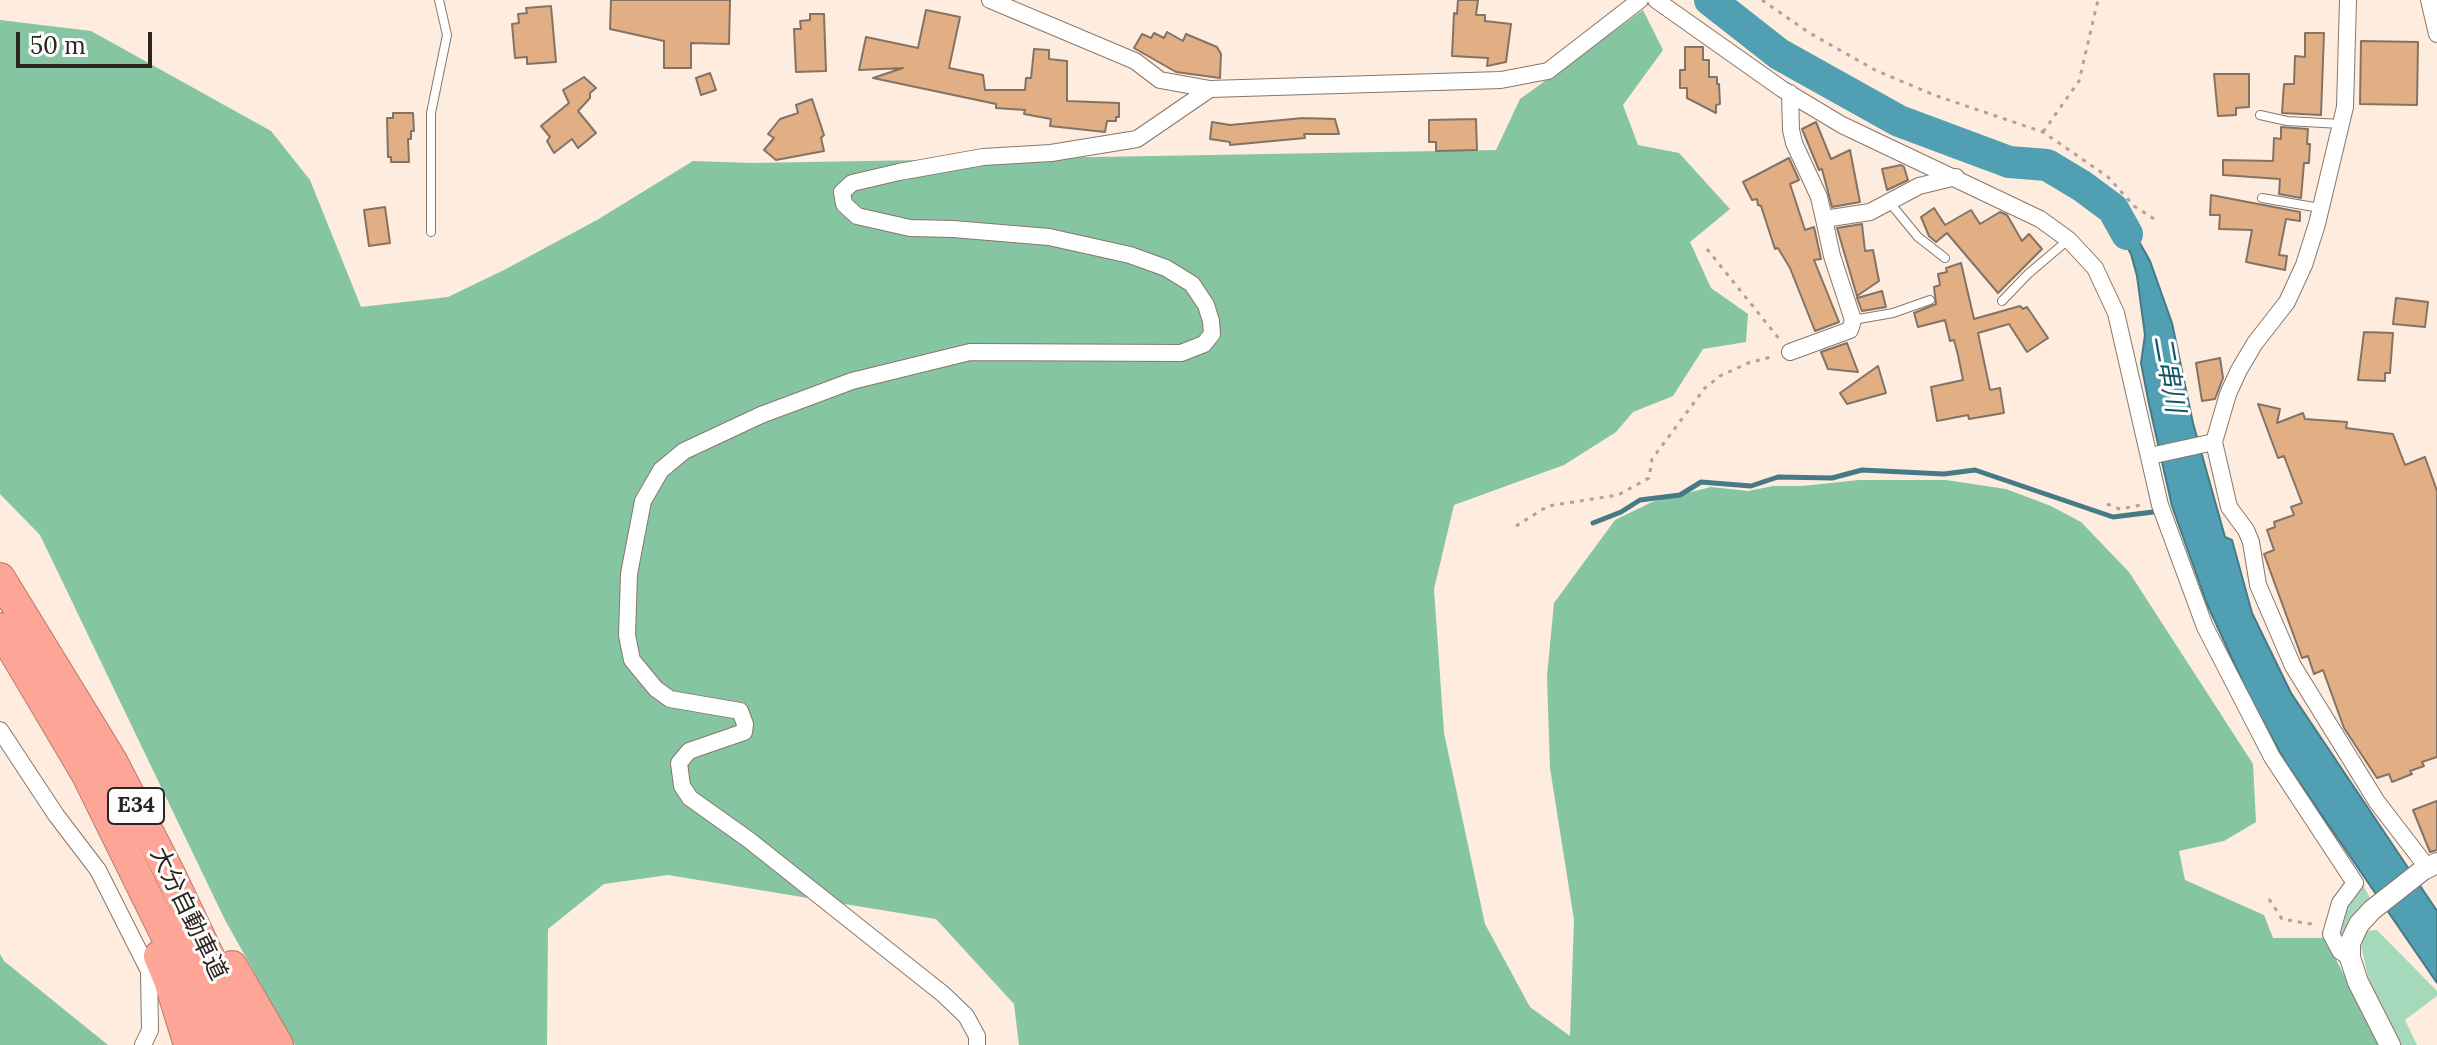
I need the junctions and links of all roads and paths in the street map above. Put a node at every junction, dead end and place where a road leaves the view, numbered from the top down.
1 (439, 0) edge
2 (990, 0) edge
3 (1640, 0) edge
4 (1656, 0) edge
5 (1762, 0) edge
6 (2098, 0) edge
7 (2348, 0) edge
8 (2429, 0) edge
9 (2437, 34) edge
10 (1210, 89) junction
11 (1790, 93) junction
12 (2260, 115) dead end
13 (2341, 124) junction
14 (2043, 132) junction
15 (1956, 177) junction
16 (2262, 198) dead end
17 (1890, 203) junction
18 (2320, 208) junction
19 (1824, 219) junction
20 (2159, 222) dead end
21 (431, 232) dead end
22 (2069, 240) junction
23 (1707, 249) dead end
24 (1945, 258) dead end
25 (1930, 300) dead end
26 (2002, 301) dead end
27 (1853, 320) junction
28 (1790, 352) junction
29 (2214, 442) junction
30 (2150, 456) junction
31 (2159, 501) junction
32 (2107, 504) dead end
33 (1516, 526) dead end
34 (0, 578) edge
35 (0, 628) edge
36 (58, 722) junction
37 (0, 730) edge
38 (140, 814) junction
39 (2429, 867) edge
40 (2269, 899) dead end
41 (2333, 927) junction
42 (2350, 958) junction
43 (143, 1045) edge
44 (189, 1045) edge
45 (220, 1045) edge
46 (251, 1045) edge
47 (278, 1045) edge
48 (977, 1045) edge
49 (2390, 1045) edge

1 - 21 lane
2 - 10 street
3 - 10 street
4 - 11 street
5 - 14 path
6 - 14 path
7 - 13 street
8 - 9 street
10 - 48 street
11 - 15 street
11 - 19 street
12 - 13 lane
13 - 18 street
14 - 20 path
15 - 17 street
15 - 22 street
16 - 18 lane
17 - 19 street
17 - 24 lane
18 - 29 street
19 - 27 street
22 - 26 lane
22 - 30 street
23 - 28 path
25 - 27 lane
27 - 28 street
28 - 33 path
29 - 30 street
29 - 39 street
30 - 31 street
31 - 32 path
31 - 41 street
34 - 38 highway, 大分自動車道 / E34
35 - 36 highway, 大分自動車道 / E34
36 - 44 highway
36 - 45 highway, 大分自動車道 / E34
37 - 43 street
38 - 46 highway, 大分自動車道 / E34
38 - 47 highway
39 - 42 street
40 - 41 path
41 - 42 street
42 - 49 street

